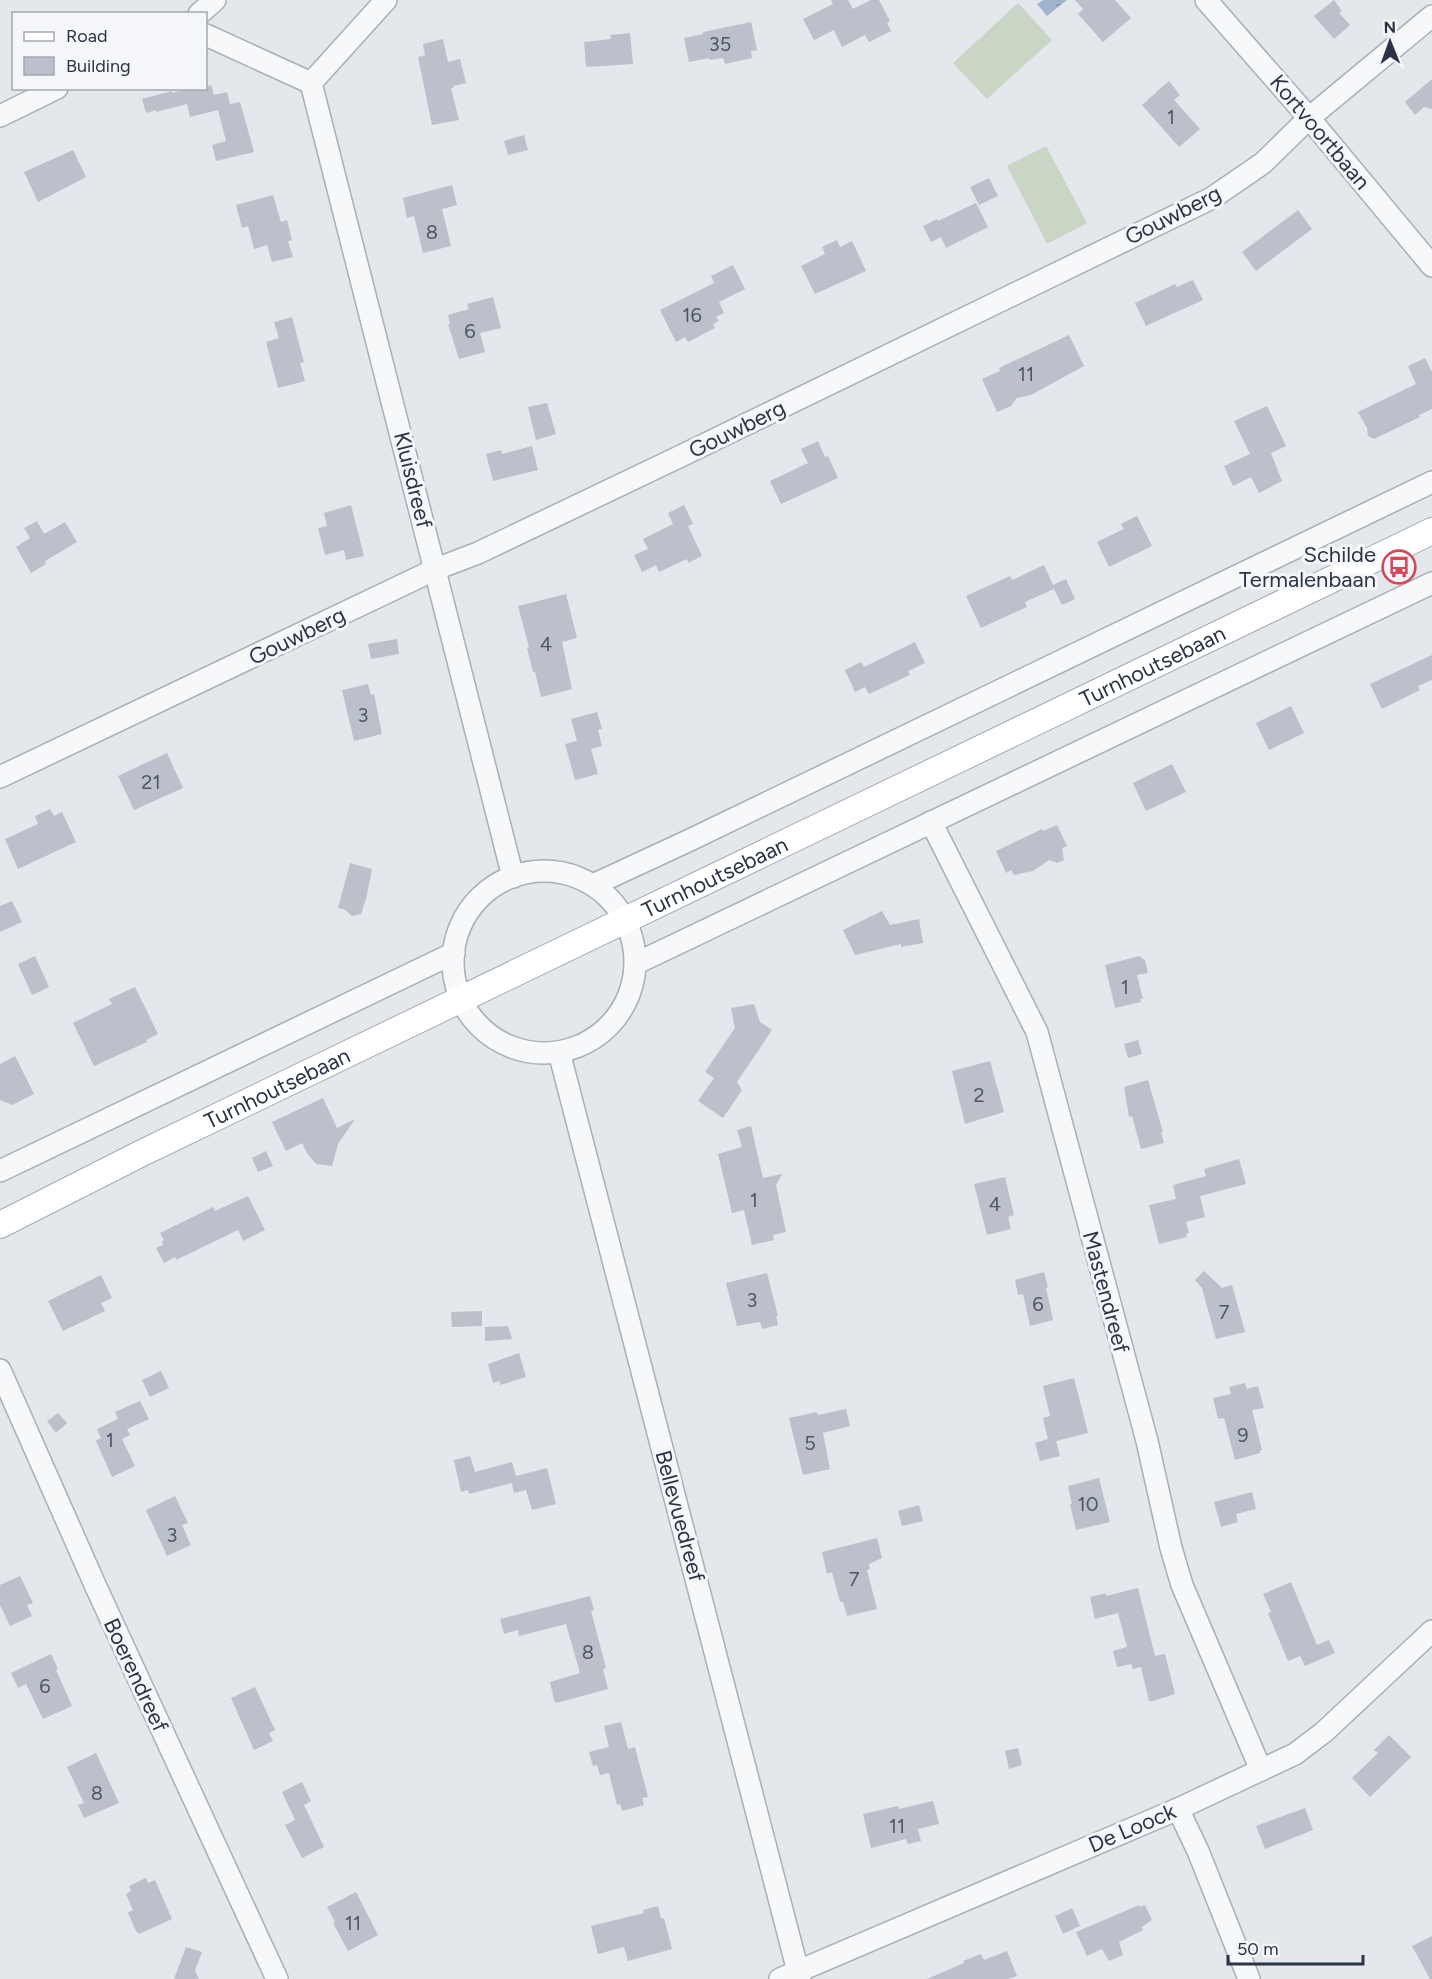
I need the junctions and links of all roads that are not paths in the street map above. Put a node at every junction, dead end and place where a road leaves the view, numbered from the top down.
1 (215, 0) edge
2 (386, 0) edge
3 (1206, 0) edge
4 (201, 12) edge
5 (1432, 16) edge
6 (207, 34) edge
7 (311, 83) junction
8 (53, 90) edge
9 (0, 116) edge
10 (1309, 118) junction
11 (1432, 266) edge
12 (1432, 482) edge
13 (1432, 531) edge
14 (436, 569) junction
15 (1432, 583) edge
16 (0, 777) edge
17 (931, 822) junction
18 (513, 876) junction
19 (593, 885) junction
20 (626, 920) junction
21 (454, 953) junction
22 (637, 963) junction
23 (461, 999) junction
24 (559, 1052) junction
25 (0, 1171) edge
26 (0, 1225) edge
27 (0, 1370) edge
28 (1432, 1630) edge
29 (1261, 1770) junction
30 (1178, 1809) junction
31 (792, 1976) edge
32 (276, 1979) edge
33 (1249, 1979) edge

1 - 4 street
2 - 7 street
3 - 10 street, Kortvoortbaan
5 - 10 street, Gouwberg
6 - 7 street
7 - 14 street, Kluisdreef
8 - 9 street
10 - 11 street, Kortvoortbaan
10 - 14 street, Gouwberg
12 - 19 street, Turnhoutsebaan
13 - 20 main road, Turnhoutsebaan
14 - 16 street, Gouwberg
14 - 18 street, Kluisdreef
15 - 17 street, Turnhoutsebaan
17 - 22 street, Turnhoutsebaan
17 - 29 street, Mastendreef
18 - 19 street
18 - 21 street
19 - 20 street
20 - 22 street
20 - 23 main road, Turnhoutsebaan
21 - 23 street
21 - 25 street, Turnhoutsebaan
22 - 24 street
23 - 24 street
23 - 26 main road, Turnhoutsebaan
24 - 31 street, Bellevuedreef
27 - 32 street, Boerendreef
28 - 29 street, De Loock
29 - 30 street, De Loock
30 - 31 street, De Loock
30 - 33 street

